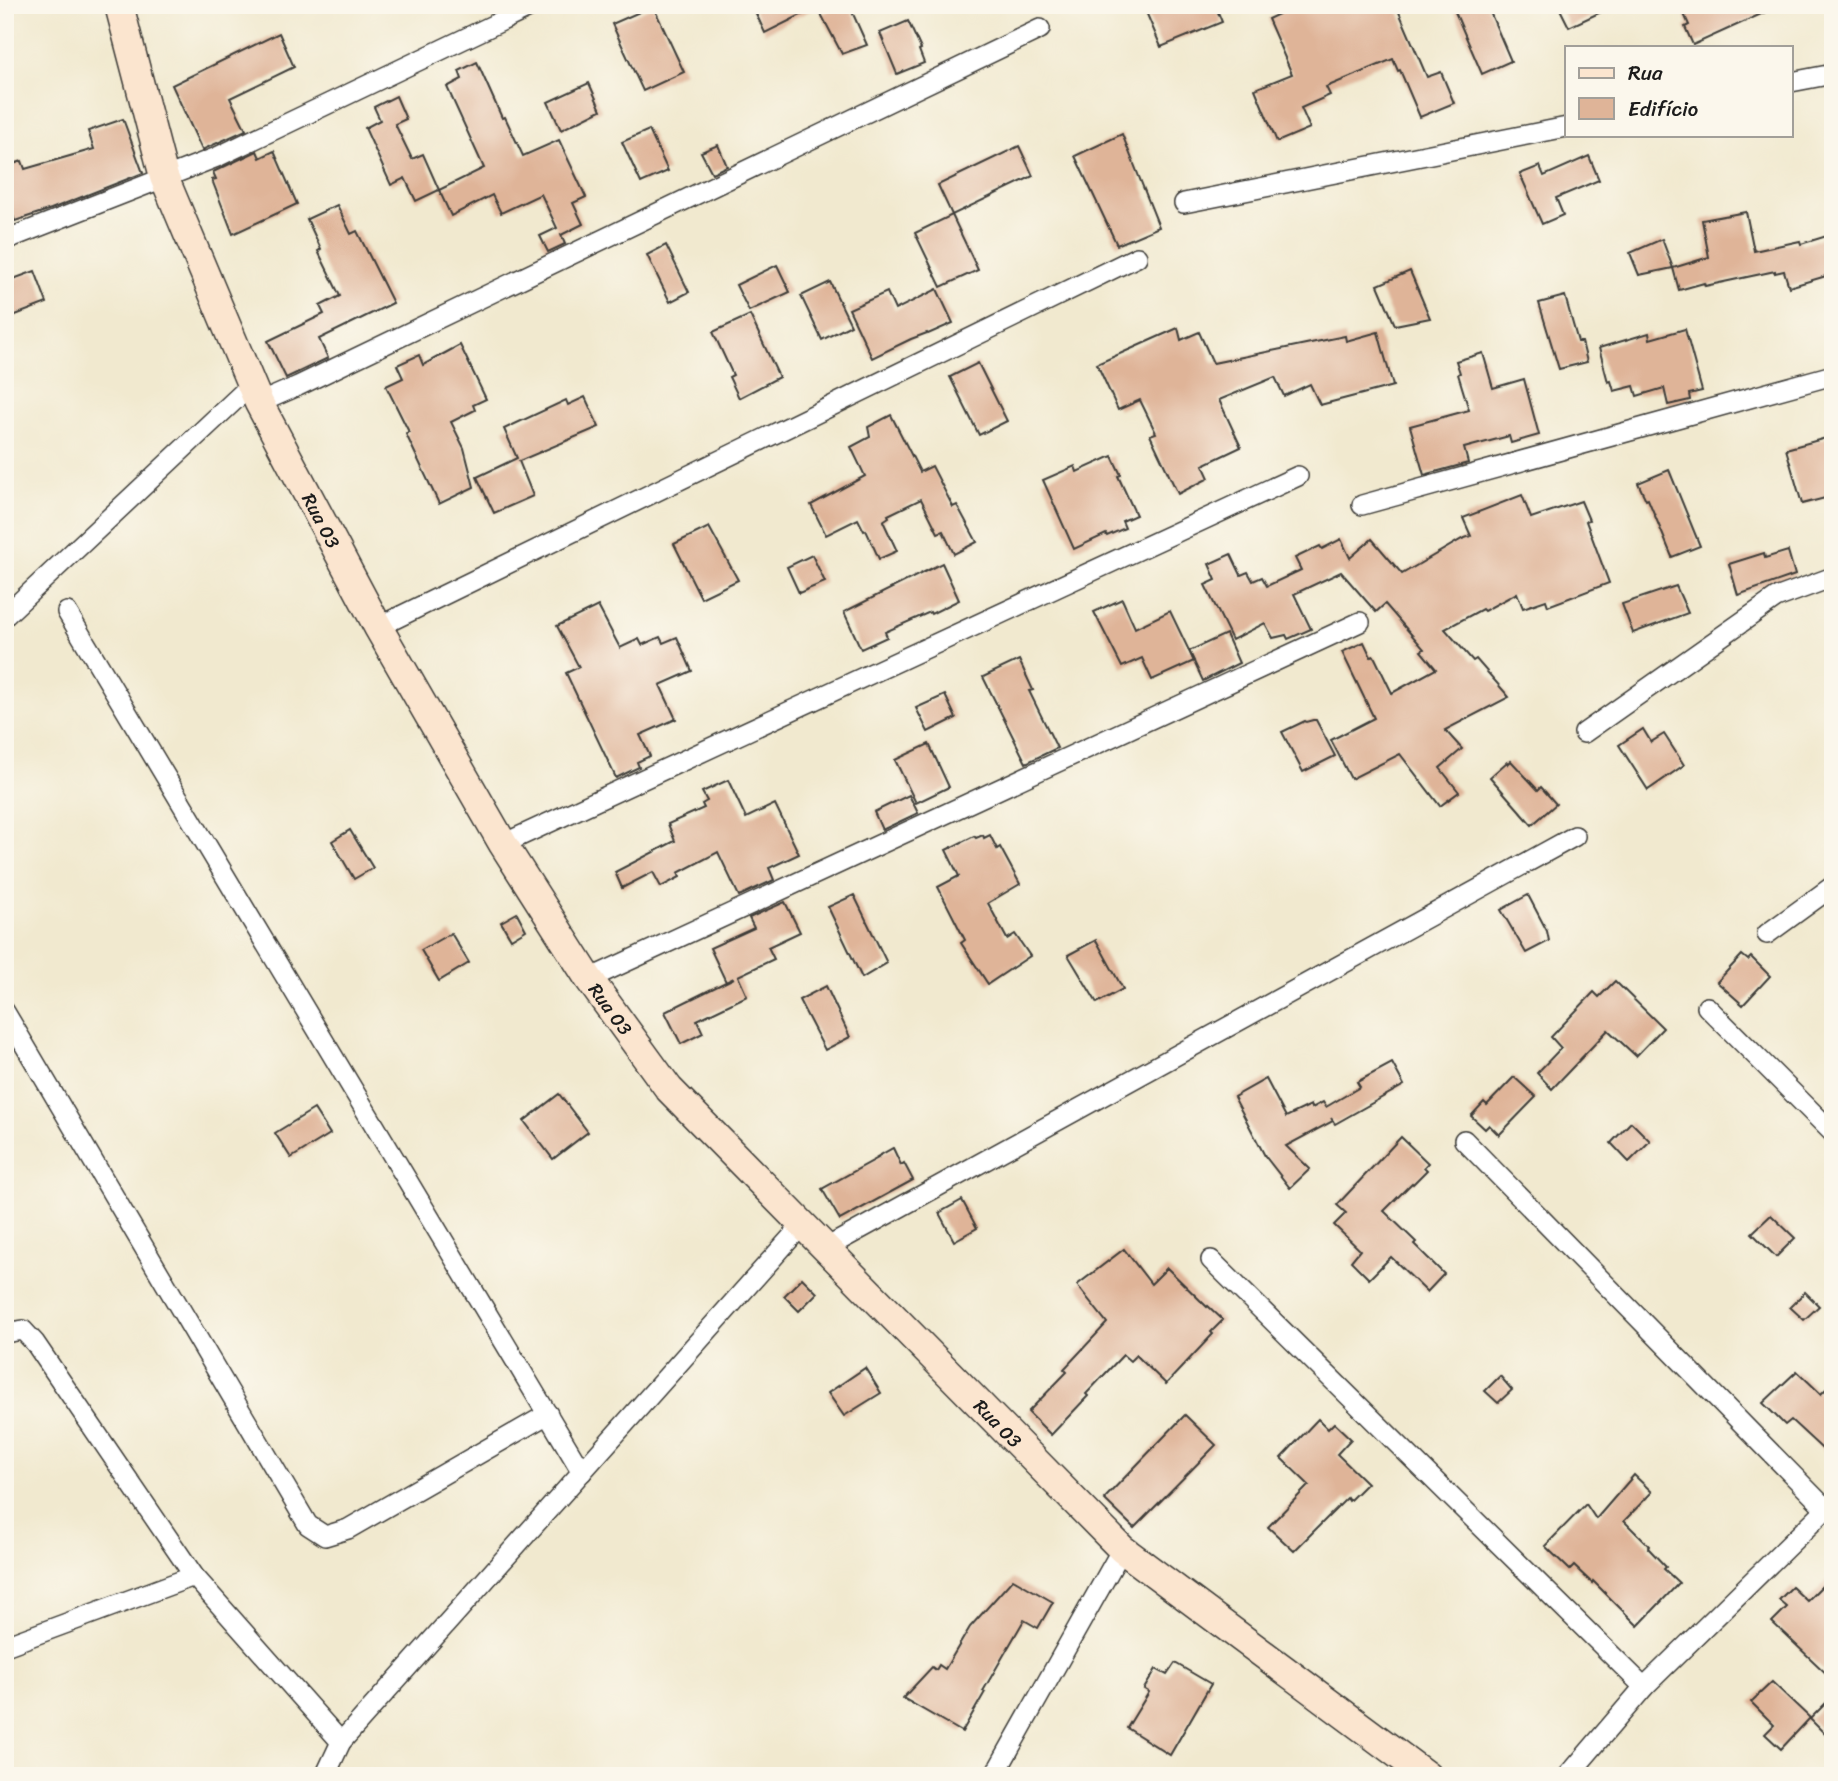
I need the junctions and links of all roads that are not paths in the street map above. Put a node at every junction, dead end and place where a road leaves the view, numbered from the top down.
1 (119, 5) edge
2 (535, 5) edge
3 (1040, 29) dead end
4 (1833, 74) edge
5 (1792, 82) edge
6 (1565, 127) edge
7 (164, 177) junction
8 (1185, 202) dead end
9 (5, 240) edge
10 (1137, 257) dead end
11 (1833, 374) edge
12 (255, 394) junction
13 (1298, 476) dead end
14 (1362, 505) dead end
15 (1833, 577) edge
16 (68, 612) dead end
17 (5, 616) edge
18 (1360, 622) dead end
19 (378, 627) junction
20 (1584, 733) dead end
21 (1575, 836) dead end
22 (503, 844) junction
23 (1833, 886) edge
24 (1767, 934) dead end
25 (589, 979) junction
26 (1707, 1007) dead end
27 (5, 1012) edge
28 (1833, 1133) edge
29 (1464, 1140) dead end
30 (803, 1224) junction
31 (826, 1248) junction
32 (1211, 1260) dead end
33 (5, 1333) edge
34 (548, 1414) junction
35 (582, 1472) junction
36 (1829, 1505) edge
37 (1122, 1549) junction
38 (194, 1576) junction
39 (5, 1646) edge
40 (1644, 1687) junction
41 (341, 1742) junction
42 (324, 1776) edge
43 (995, 1776) edge
44 (1427, 1776) edge
45 (1568, 1776) edge

1 - 7 street, Rua 03
2 - 7 street
3 - 12 street
4 - 5 street
6 - 8 street
7 - 9 street
7 - 12 street, Rua 03
10 - 19 street
11 - 14 street
12 - 17 street
12 - 19 street, Rua 03
13 - 22 street
15 - 20 street
16 - 34 street
18 - 25 street
19 - 22 street, Rua 03
21 - 31 street
22 - 25 street, Rua 03
23 - 24 street
25 - 30 street, Rua 03
26 - 28 street
27 - 34 street
29 - 36 street
30 - 31 street, Rua 03
30 - 35 street
31 - 37 street, Rua 03
32 - 40 street
33 - 38 street
34 - 35 street
35 - 41 street
36 - 40 street
37 - 43 street
37 - 44 street, Rua 03
38 - 39 street
38 - 41 street
40 - 45 street
41 - 42 street

